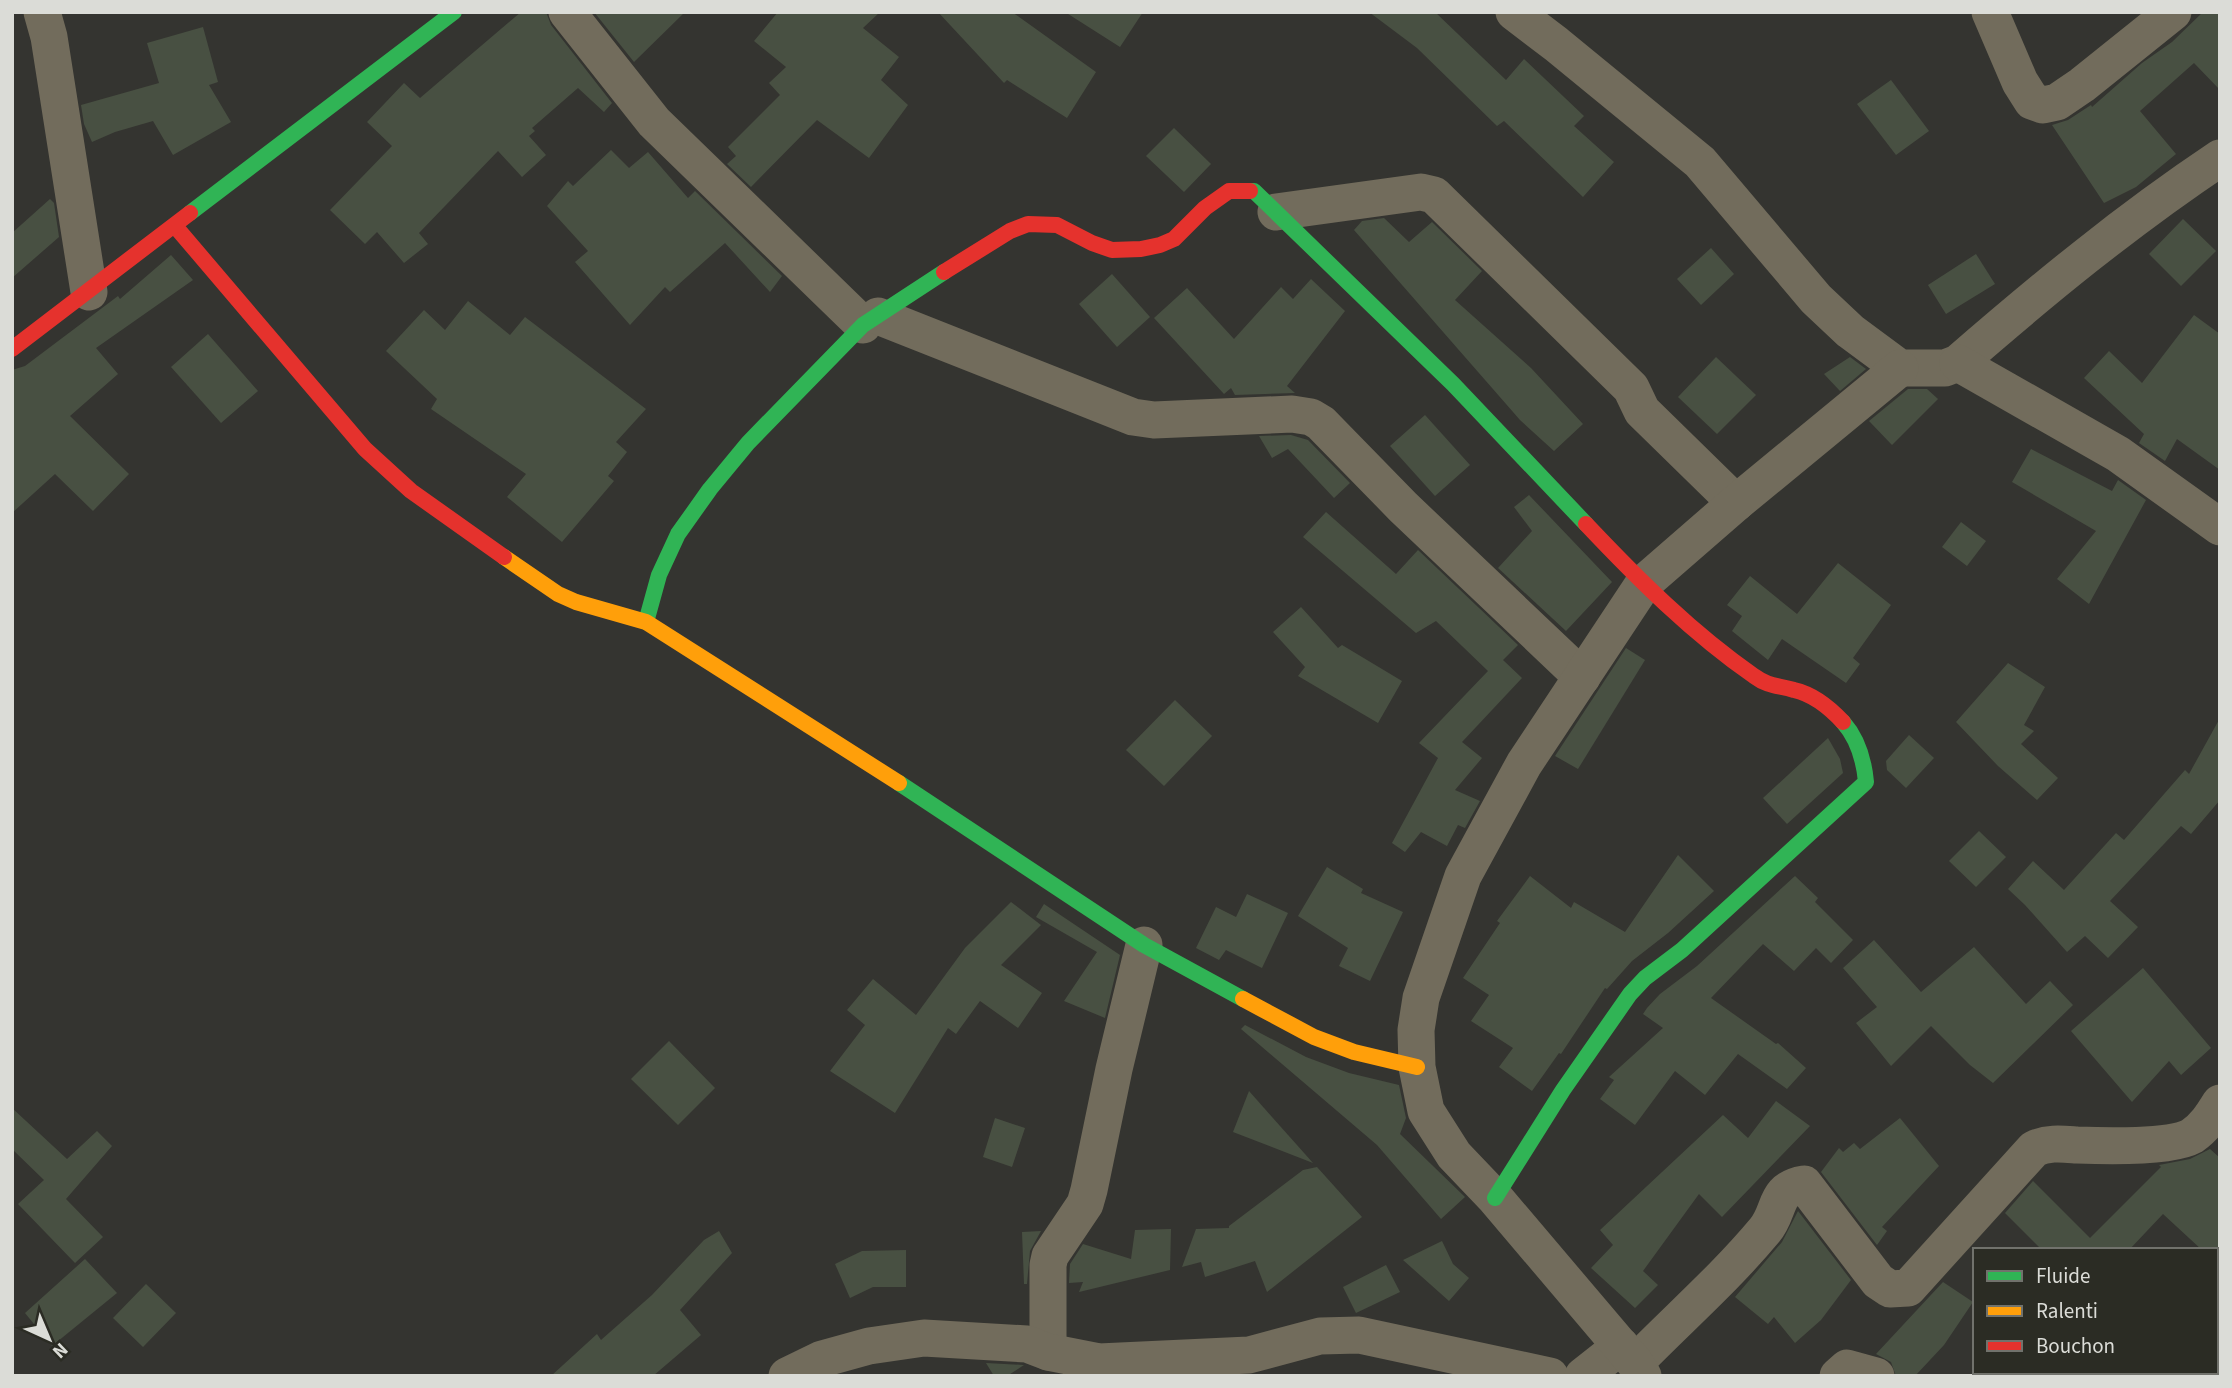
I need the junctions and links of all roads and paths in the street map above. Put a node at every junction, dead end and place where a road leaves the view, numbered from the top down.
1 (42, 12) edge
2 (454, 12) edge
3 (567, 12) edge
4 (1514, 12) edge
5 (1990, 12) edge
6 (2173, 12) edge
7 (2220, 158) edge
8 (1276, 212) junction
9 (175, 226) junction
10 (89, 292) junction
11 (871, 320) junction
12 (12, 349) edge
13 (1958, 363) junction
14 (1900, 368) junction
15 (1736, 503) junction
16 (2220, 527) edge
17 (1644, 583) junction
18 (646, 622) junction
19 (1582, 677) junction
20 (1144, 945) junction
21 (1418, 1067) junction
22 (2213, 1128) edge
23 (1495, 1198) junction
24 (1048, 1352) junction
25 (1633, 1362) edge
26 (787, 1376) edge
27 (1550, 1376) edge
28 (1583, 1376) edge
29 (1838, 1376) edge
30 (1876, 1376) edge

1 - 10 street
2 - 9 street
3 - 11 street
4 - 14 street
5 - 6 street
7 - 13 street
8 - 11 street
8 - 15 street
8 - 17 street
9 - 10 street
9 - 18 street
10 - 12 street
11 - 18 street
11 - 19 street
13 - 14 street
13 - 16 street
14 - 15 street
15 - 17 street
17 - 19 street
17 - 23 street
18 - 20 street
19 - 21 street
20 - 21 street
20 - 24 street
21 - 23 street
22 - 25 street
23 - 25 street
24 - 26 street
24 - 27 street
25 - 28 street
29 - 30 street

